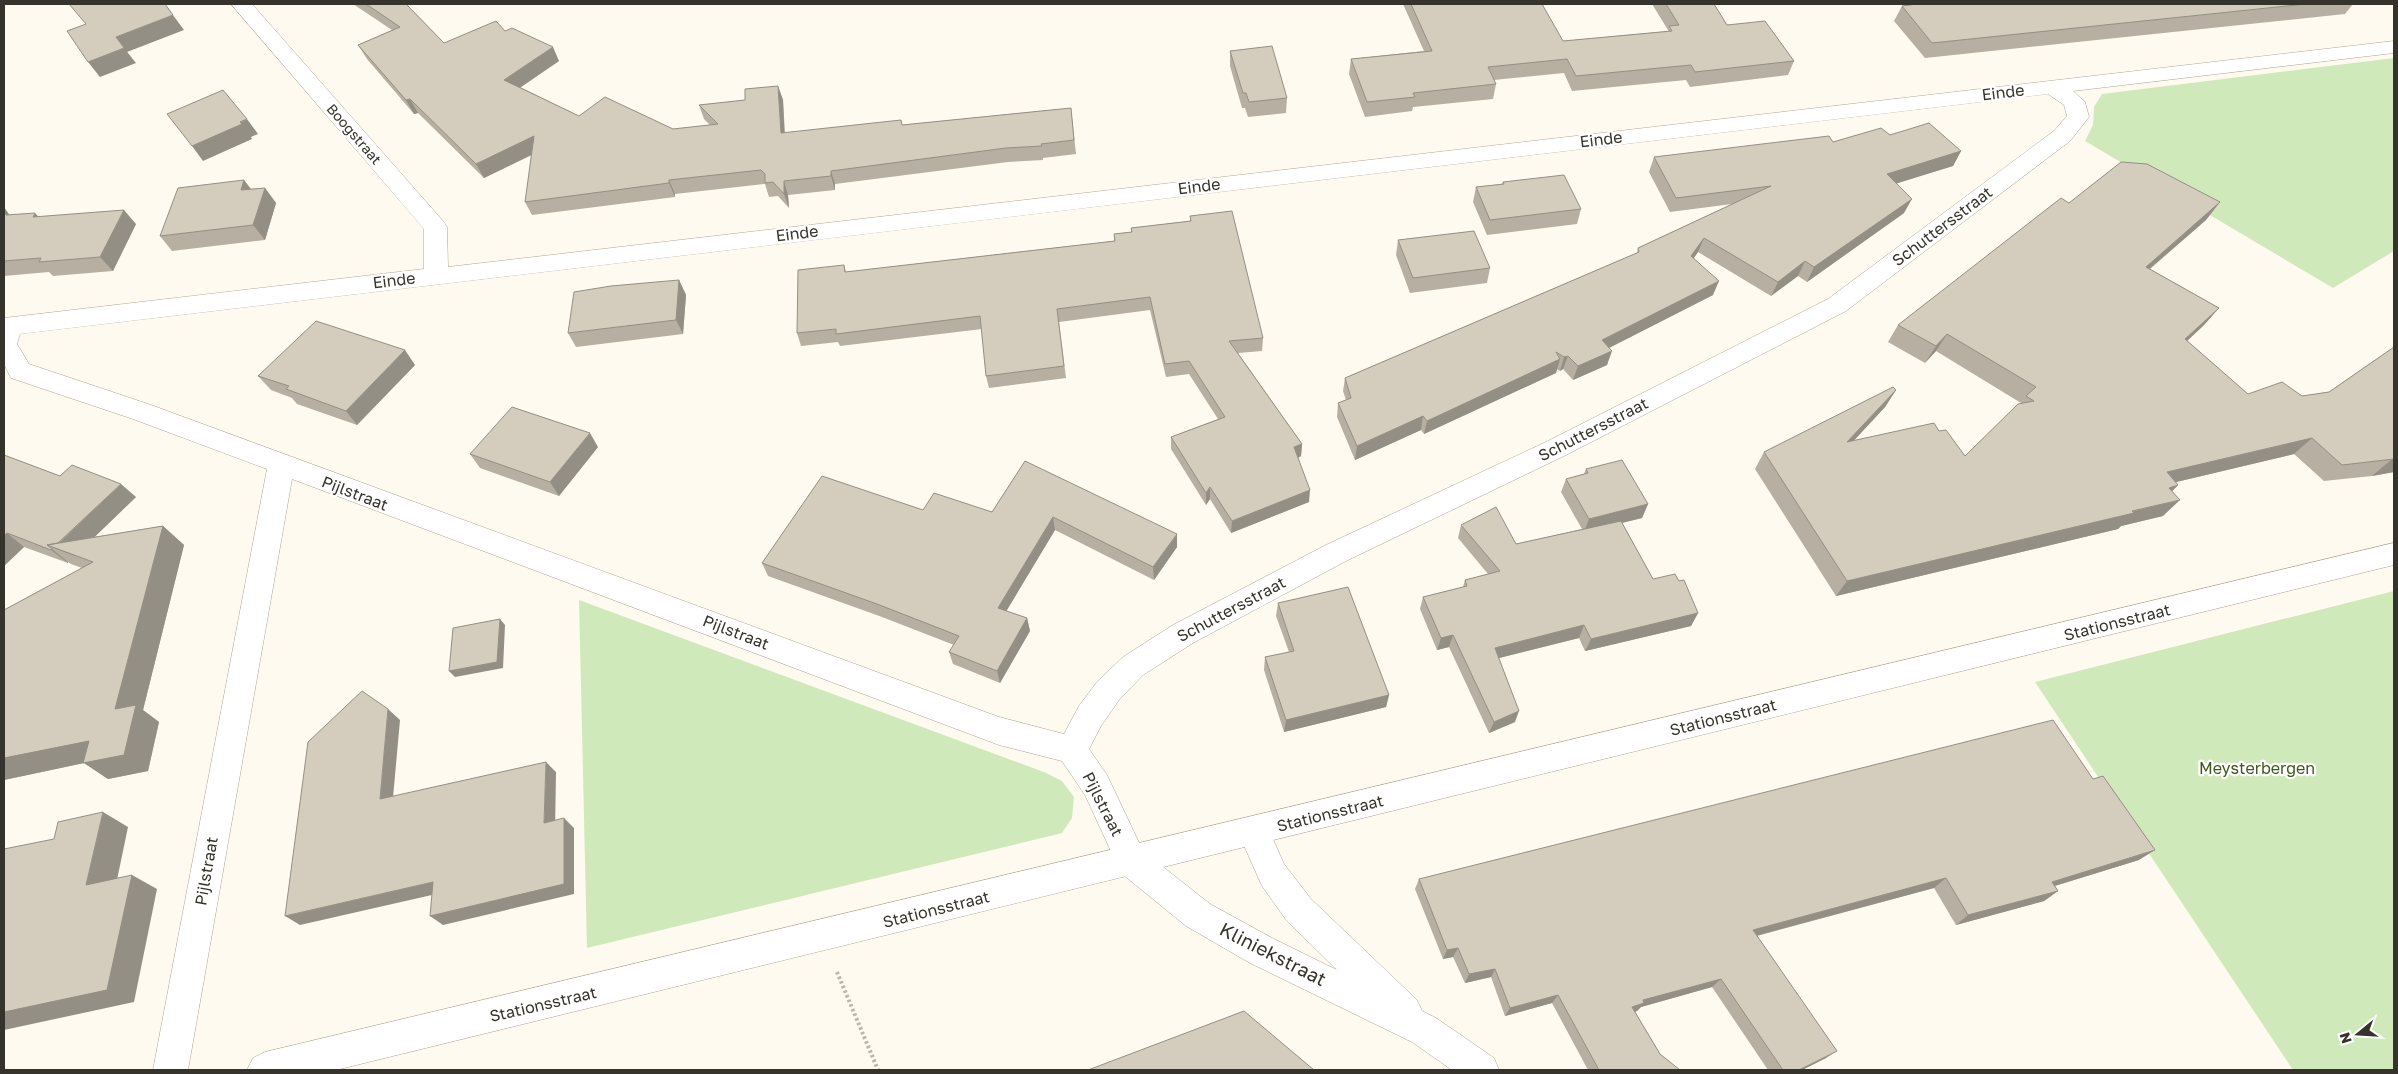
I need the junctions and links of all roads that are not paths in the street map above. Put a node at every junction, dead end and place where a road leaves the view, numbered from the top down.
1 (242, 4) edge
2 (2394, 47) edge
3 (2052, 87) junction
4 (435, 276) junction
5 (6, 327) edge
6 (281, 465) junction
7 (2394, 554) edge
8 (1072, 750) junction
9 (1254, 832) junction
10 (1132, 862) junction
11 (1424, 1030) junction
12 (170, 1070) edge
13 (265, 1070) edge
14 (1482, 1070) edge

1 - 4 street, Boogstraat
2 - 3 street, Einde
3 - 4 street, Einde
3 - 8 street, Schuttersstraat
4 - 5 street, Einde
5 - 6 street, Pijlstraat
6 - 8 street, Pijlstraat
6 - 12 street, Pijlstraat
7 - 9 street, Stationsstraat
8 - 10 street, Pijlstraat
9 - 10 street, Stationsstraat
9 - 11 street, Kliniekstraat
10 - 11 street, Kliniekstraat
10 - 13 street, Stationsstraat
11 - 14 street, Kliniekstraat

